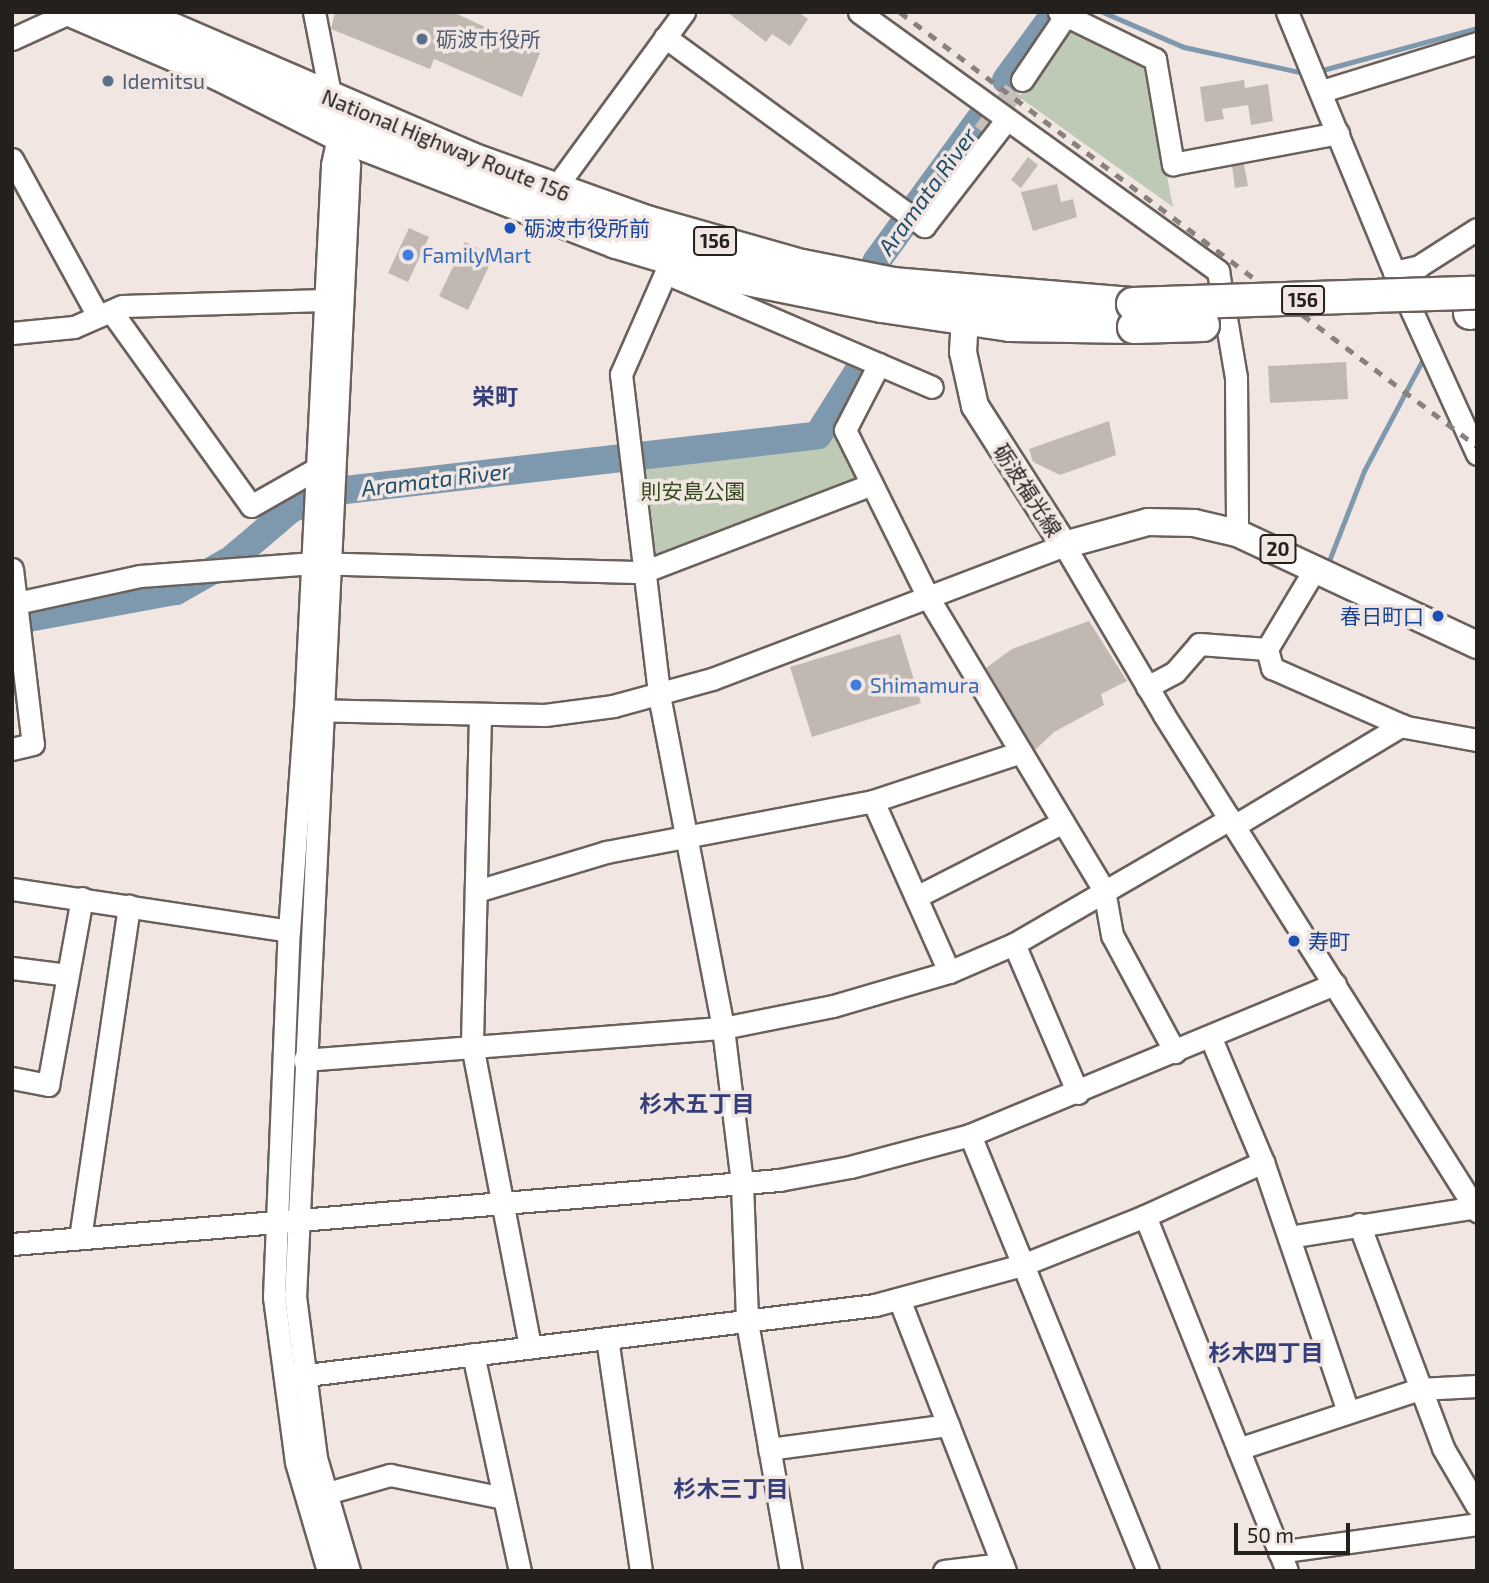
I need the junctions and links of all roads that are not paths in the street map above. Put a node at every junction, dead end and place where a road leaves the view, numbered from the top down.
1 (73, 12) edge
2 (132, 12) edge
3 (314, 12) edge
4 (684, 12) edge
5 (859, 12) edge
6 (1287, 12) edge
7 (1062, 15) edge
8 (665, 37) junction
9 (12, 39) edge
10 (1477, 43) edge
11 (1022, 80) tunnel mouth
12 (1322, 91) junction
13 (332, 98) junction
14 (1007, 119) junction
15 (983, 132) tunnel mouth
16 (1338, 133) junction
17 (338, 134) junction
18 (12, 159) edge
19 (553, 191) junction
20 (34, 198) junction
21 (12, 202) edge
22 (915, 219) junction
23 (1477, 229) edge
24 (669, 266) junction
25 (1394, 272) junction
26 (325, 300) junction
27 (1474, 303) edge
28 (965, 306) junction
29 (105, 314) junction
30 (12, 333) edge
31 (879, 364) junction
32 (932, 387) dead end
33 (1456, 410) junction
34 (1477, 423) edge
35 (1477, 454) edge
36 (316, 469) junction
37 (872, 484) junction
38 (1237, 533) junction
39 (1064, 545) junction
40 (321, 562) junction
41 (1316, 567) junction
42 (12, 569) edge
43 (643, 572) junction
44 (929, 599) junction
45 (14, 603) edge
46 (1477, 645) edge
47 (1267, 649) junction
48 (1147, 687) junction
49 (659, 695) junction
50 (314, 710) junction
51 (480, 715) junction
52 (1402, 725) junction
53 (1477, 740) edge
54 (12, 749) edge
55 (1021, 752) junction
56 (873, 801) junction
57 (1063, 822) junction
58 (1232, 822) junction
59 (686, 838) junction
60 (12, 889) edge
61 (1104, 890) junction
62 (477, 891) junction
63 (916, 897) junction
64 (82, 898) junction
65 (130, 906) junction
66 (289, 931) junction
67 (1013, 944) junction
68 (12, 968) edge
69 (949, 972) junction
70 (68, 975) junction
71 (1335, 984) junction
72 (723, 1028) junction
73 (1210, 1036) junction
74 (472, 1045) junction
75 (1175, 1052) junction
76 (304, 1060) junction
77 (12, 1078) edge
78 (1078, 1093) junction
79 (970, 1135) junction
80 (1263, 1162) junction
81 (742, 1183) junction
82 (501, 1203) junction
83 (1476, 1209) edge
84 (1145, 1216) junction
85 (296, 1219) junction
86 (275, 1221) junction
87 (1359, 1224) junction
88 (1289, 1237) junction
89 (80, 1238) junction
90 (12, 1244) edge
91 (1022, 1265) junction
92 (899, 1299) junction
93 (747, 1322) junction
94 (607, 1338) junction
95 (530, 1347) junction
96 (473, 1354) junction
97 (292, 1377) junction
98 (1477, 1386) edge
99 (1419, 1390) junction
100 (1348, 1410) junction
101 (948, 1425) junction
102 (769, 1449) junction
103 (1238, 1449) junction
104 (324, 1494) junction
105 (504, 1498) junction
106 (1477, 1506) edge
107 (1477, 1524) edge
108 (1283, 1562) edge
109 (1004, 1567) edge
110 (328, 1571) edge
111 (349, 1571) edge
112 (520, 1571) edge
113 (641, 1571) edge
114 (791, 1571) edge
115 (944, 1571) edge
116 (1149, 1571) edge

1 - 9 street
1 - 17 highway, National Highway Route 156 / 156
2 - 13 highway, National Highway Route 156 / 156
3 - 13 street
4 - 8 street
5 - 14 street
6 - 12 street
7 - 11 street
7 - 16 street
8 - 19 street
8 - 22 street
10 - 12 street
12 - 16 street
13 - 17 street
13 - 19 highway, National Highway Route 156 / 156
14 - 22 street
14 - 38 street
15 - 22 street
16 - 25 street
17 - 24 highway, National Highway Route 156 / 156
17 - 26 street
17 - 40 street
18 - 20 street
19 - 28 highway, National Highway Route 156 / 156
20 - 21 street
20 - 29 street
23 - 25 street
24 - 28 highway, National Highway Route 156 / 156
24 - 31 street
24 - 43 street
25 - 33 street
26 - 29 street
26 - 36 street
27 - 28 highway, National Highway Route 156 / 156, bridge
28 - 39 main road, 砺波福光線
29 - 30 street
29 - 36 street
31 - 32 street
31 - 37 street
33 - 34 street
33 - 35 street
36 - 40 street
37 - 43 street
37 - 44 street
38 - 39 main road, 砺波福光線 / 20
38 - 41 main road, 砺波福光線 / 20
39 - 44 street
39 - 48 street
40 - 43 street
40 - 45 street
40 - 50 street
41 - 46 main road, 砺波福光線 / 20
41 - 47 street
42 - 45 street
43 - 49 street
44 - 49 street
44 - 55 street
45 - 54 street
47 - 48 street
47 - 52 street
48 - 58 street
49 - 51 street
49 - 59 street
50 - 51 street
50 - 66 street
50 - 76 street
51 - 62 street
52 - 53 street
52 - 58 street
55 - 56 street
55 - 57 street
56 - 59 street
56 - 63 street
57 - 61 street
57 - 63 street
58 - 61 street
58 - 71 street
59 - 62 street
59 - 72 street
60 - 64 street
61 - 67 street
61 - 75 street
62 - 74 street
63 - 69 street
64 - 65 street
64 - 70 street
65 - 66 street
65 - 89 street
66 - 86 street
67 - 69 street
67 - 78 street
68 - 70 street
69 - 72 street
70 - 77 street
71 - 73 street
71 - 83 street
72 - 74 street
72 - 81 street
73 - 75 street
73 - 80 street
74 - 76 street
74 - 82 street
75 - 78 street
76 - 85 street
78 - 79 street
79 - 81 street
79 - 91 street
80 - 84 street
80 - 88 street
81 - 82 street
81 - 93 street
82 - 85 street
82 - 95 street
83 - 87 street
84 - 91 street
84 - 103 street
85 - 86 street
85 - 97 street
86 - 89 street
86 - 97 street
87 - 88 street
87 - 99 street
88 - 100 street
89 - 90 street
91 - 92 street
91 - 116 street
92 - 93 street
92 - 101 street
93 - 94 street
93 - 102 street
94 - 95 street
94 - 113 street
95 - 96 street
96 - 97 street
96 - 105 street
97 - 104 street
97 - 110 street
98 - 99 street
99 - 100 street
99 - 106 street
100 - 103 street
101 - 102 street
101 - 109 street
102 - 114 street
103 - 108 street
104 - 105 street
104 - 111 street
105 - 112 street
107 - 108 street
109 - 115 street

